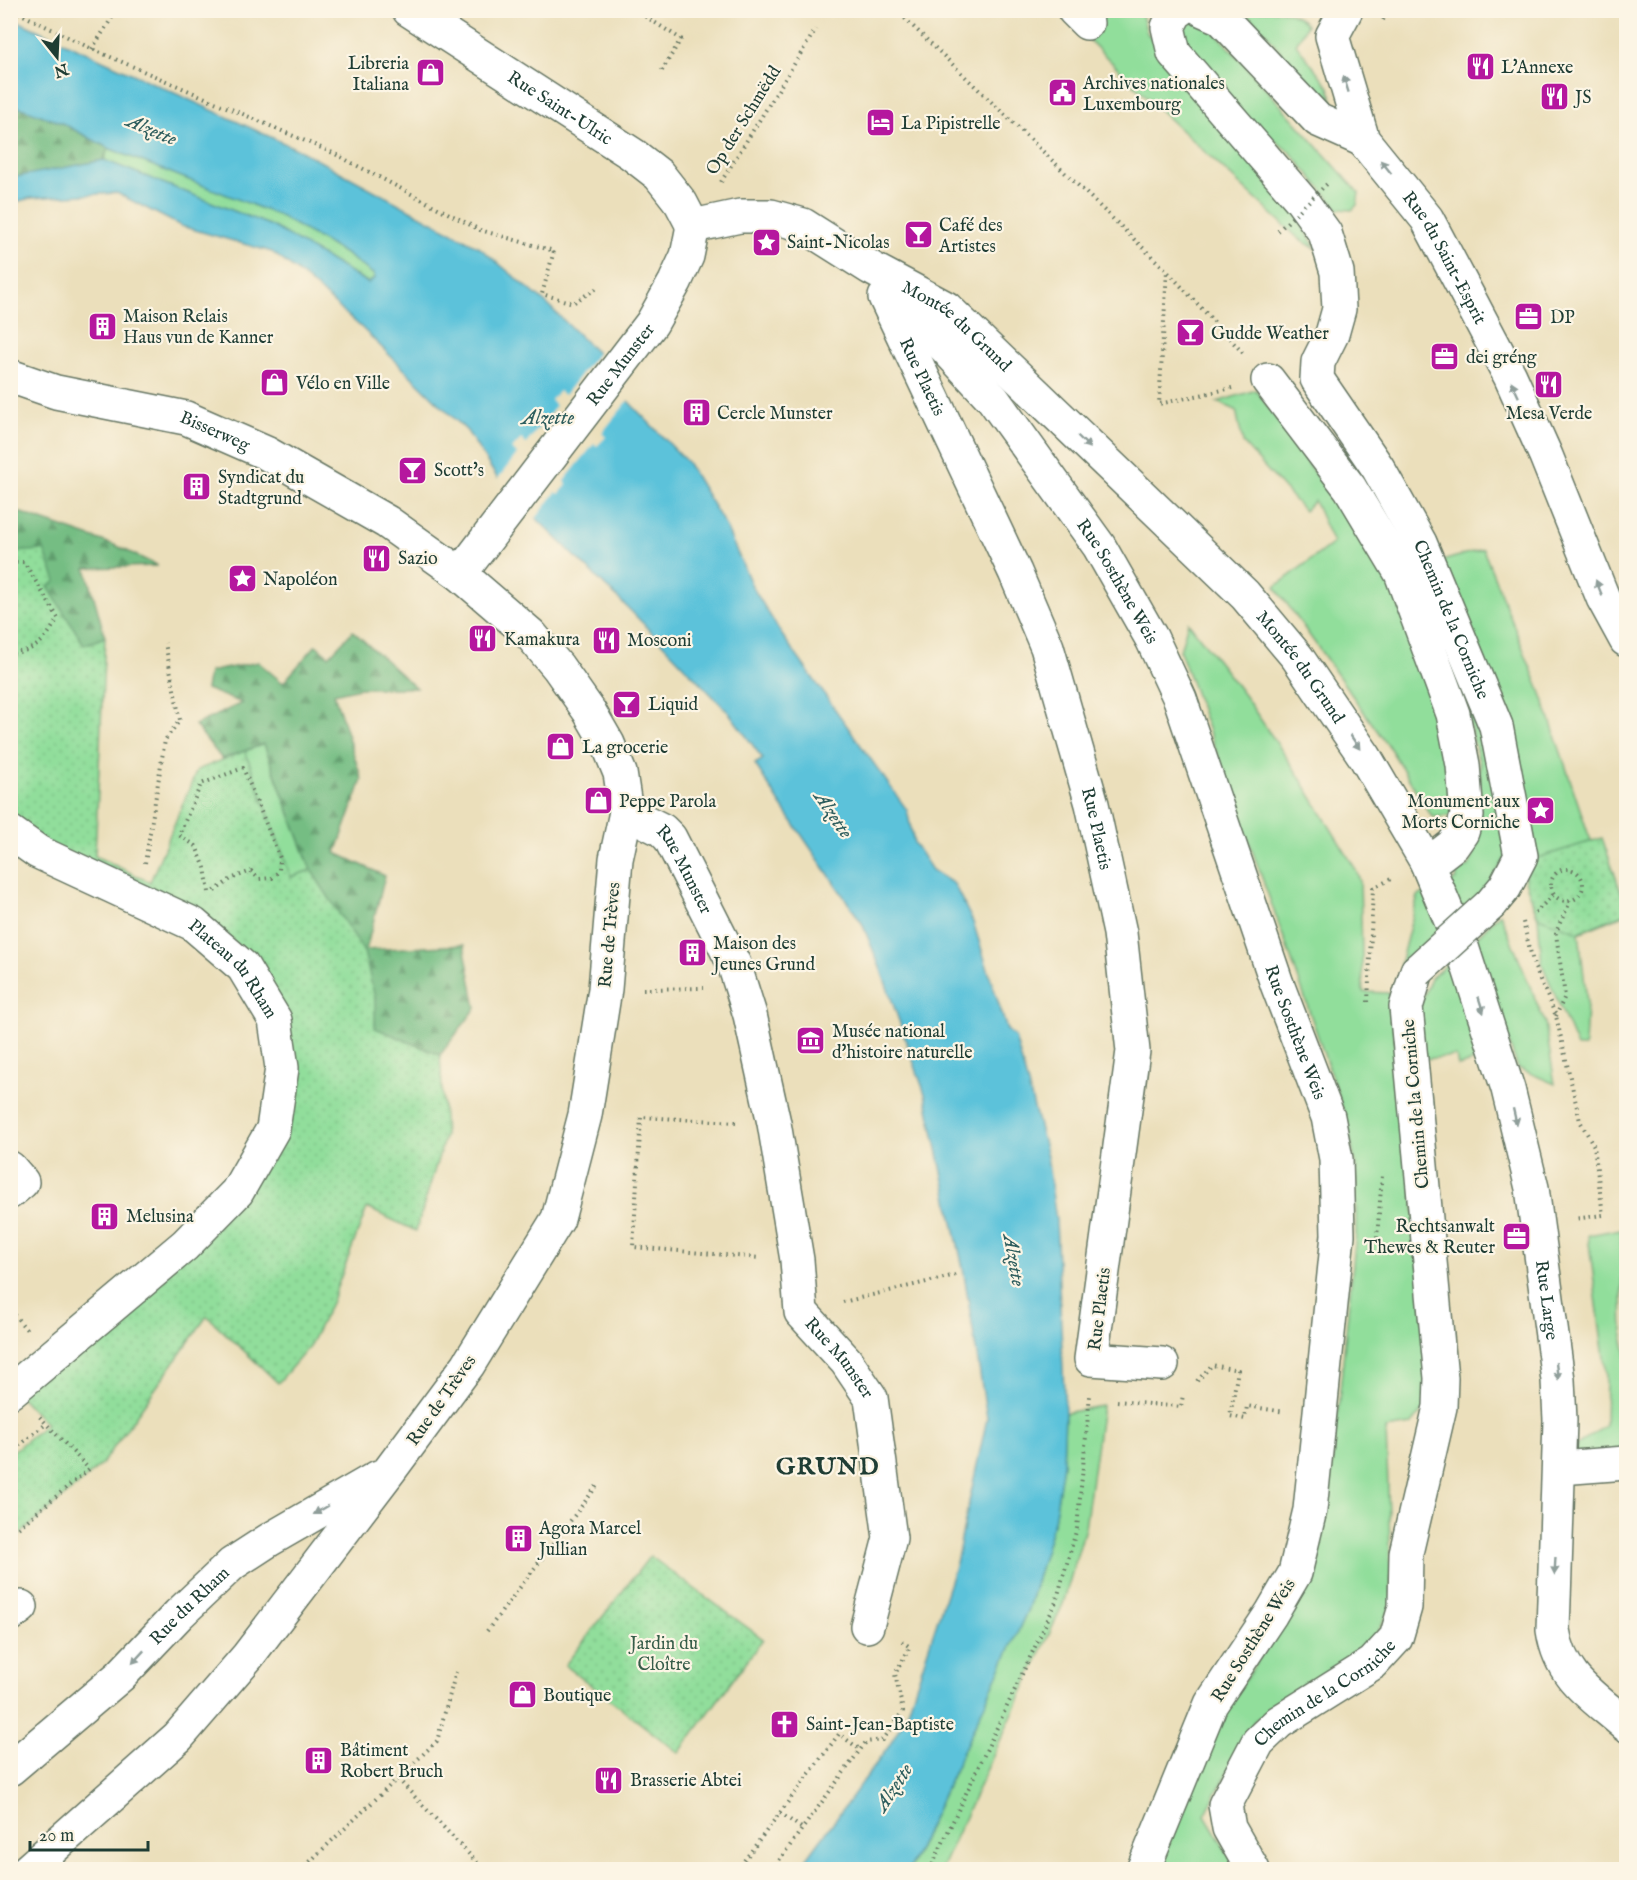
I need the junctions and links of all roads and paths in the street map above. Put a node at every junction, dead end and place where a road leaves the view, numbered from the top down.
1 (13, 10) edge
2 (117, 10) edge
3 (409, 10) edge
4 (635, 10) edge
5 (896, 10) edge
6 (1180, 10) edge
7 (1203, 10) edge
8 (1346, 10) edge
9 (816, 29) dead end
10 (92, 49) junction
11 (660, 74) dead end
12 (1363, 140) junction
13 (1329, 182) dead end
14 (693, 226) junction
15 (1278, 231) dead end
16 (872, 268) junction
17 (1167, 271) junction
18 (599, 287) dead end
19 (10, 376) edge
20 (1269, 380) junction
21 (10, 562) edge
22 (460, 574) junction
23 (1626, 640) edge
24 (165, 643) dead end
25 (10, 653) edge
26 (626, 812) junction
27 (10, 832) edge
28 (1426, 861) junction
29 (1387, 869) dead end
30 (1393, 878) dead end
31 (1554, 894) junction
32 (210, 895) joint
33 (138, 899) junction
34 (1570, 901) junction
35 (1536, 912) dead end
36 (1522, 918) dead end
37 (689, 988) dead end
38 (648, 989) dead end
39 (1556, 1016) junction
40 (774, 1123) junction
41 (10, 1168) edge
42 (10, 1192) edge
43 (1537, 1224) junction
44 (797, 1260) junction
45 (956, 1275) dead end
46 (801, 1312) junction
47 (1091, 1359) junction
48 (1162, 1364) dead end
49 (1238, 1370) dead end
50 (12, 1390) edge
51 (1286, 1413) dead end
52 (10, 1453) edge
53 (1626, 1463) edge
54 (1560, 1468) junction
55 (390, 1470) junction
56 (599, 1484) dead end
57 (10, 1530) edge
58 (867, 1626) dead end
59 (488, 1631) dead end
60 (456, 1672) dead end
61 (895, 1674) dead end
62 (1626, 1725) edge
63 (861, 1750) junction
64 (10, 1769) edge
65 (398, 1779) junction
66 (780, 1812) junction
67 (802, 1829) junction
68 (28, 1869) edge
69 (302, 1869) edge
70 (484, 1869) edge
71 (737, 1869) edge
72 (772, 1869) edge
73 (930, 1869) edge
74 (1143, 1869) edge
75 (1253, 1869) edge

1 - 10 path
2 - 10 path
3 - 14 street, Rue Saint-Ulric
4 - 11 path
5 - 17 path
6 - 75 street, Chemin de la Corniche, bridge
7 - 12 street
12 -> 8 street, Rue du Saint-Esprit
9 - 14 path, Op der Schmëdd
10 - 18 path
23 -> 12 street, Rue du Saint-Esprit
13 - 15 path, bridge
14 - 16 street, Montée du Grund
14 - 22 street, Rue Munster
16 -> 28 street, Montée du Grund
16 - 47 street, Rue Plaetis
16 - 74 street, Rue Sosthène Weis
17 - 20 path
17 - 20 path
19 - 22 street, Bisserweg
20 - 28 street
21 - 25 path
22 - 26 street
24 - 33 path
26 - 40 street, Rue Munster
26 - 55 street, Rue de Trèves
27 - 33 street, Plateau du Rham
28 -> 43 street, Rue Large
29 - 30 path
31 - 34 path
31 - 34 path
31 - 35 path
32 - 32 path
33 - 50 street, Plateau du Rham
34 - 39 path
36 - 39 path
37 - 38 path
39 - 43 path
40 - 44 street, Rue Munster
40 - 44 path
41 - 42 street
43 -> 54 street, Rue Large
44 - 46 street, Rue Munster
45 - 46 path
46 - 58 street, Rue Munster
47 - 48 street, Rue Plaetis
47 - 73 path
49 - 51 path
52 - 57 path
53 - 54 street
54 -> 62 street, Rue Large
55 -> 64 street, Rue du Rham
55 - 68 street, Rue de Trèves
56 - 59 path
60 - 65 path
61 - 63 path
63 - 66 path
63 - 67 path
65 - 69 path
65 - 70 path
66 - 67 path
66 - 71 path
67 - 72 path

